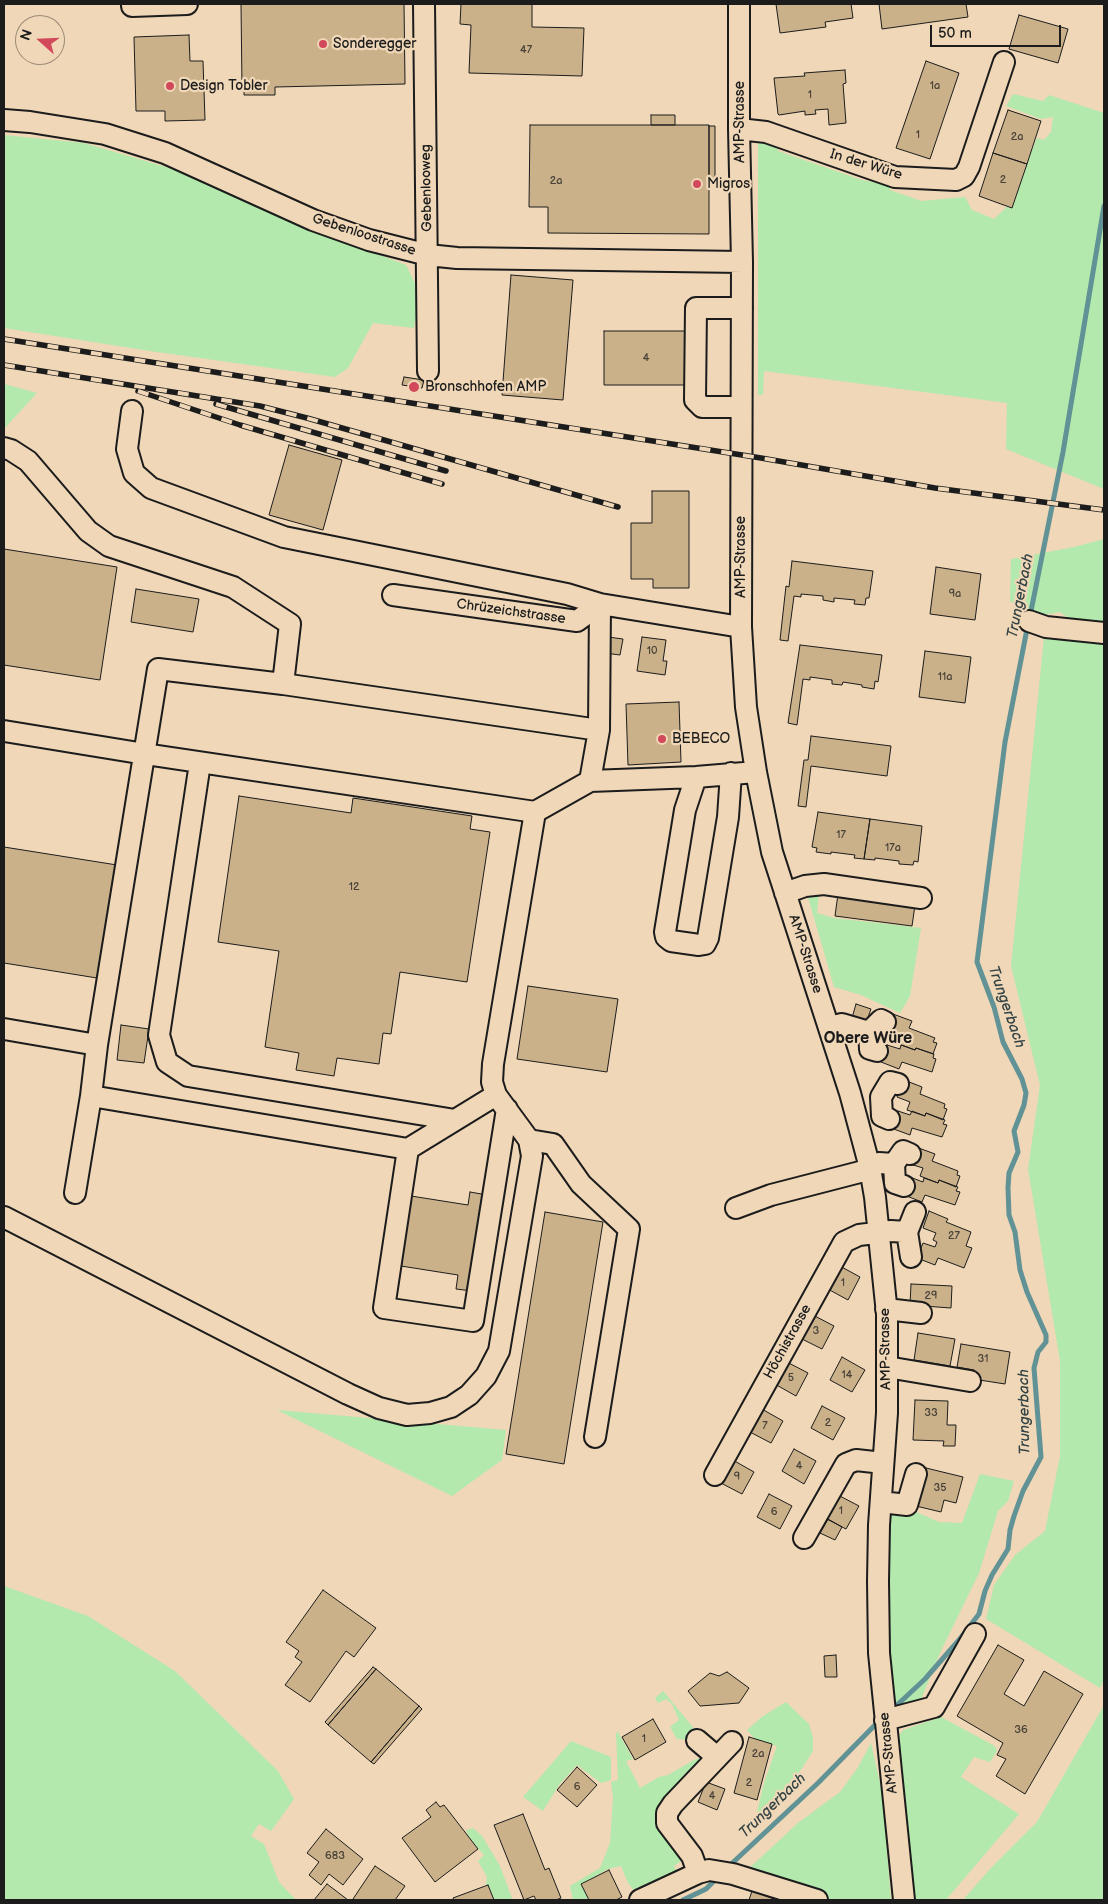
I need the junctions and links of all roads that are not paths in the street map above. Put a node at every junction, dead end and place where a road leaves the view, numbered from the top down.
1 (132, 4) edge
2 (186, 4) edge
3 (424, 4) edge
4 (740, 4) edge
5 (1004, 62) dead end
6 (4, 120) edge
7 (739, 129) junction
8 (428, 255) junction
9 (742, 262) junction
10 (742, 308) junction
11 (428, 371) dead end
12 (742, 407) junction
13 (132, 411) dead end
14 (4, 448) edge
15 (393, 595) dead end
16 (600, 604) junction
17 (1037, 624) dead end
18 (742, 627) junction
19 (1104, 633) edge
20 (283, 684) junction
21 (598, 730) junction
22 (4, 731) edge
23 (145, 754) junction
24 (200, 762) junction
25 (756, 772) junction
26 (731, 773) junction
27 (696, 777) junction
28 (590, 781) junction
29 (535, 812) junction
30 (785, 893) junction
31 (921, 898) dead end
32 (830, 1028) junction
33 (4, 1029) edge
34 (97, 1045) junction
35 (877, 1052) dead end
36 (898, 1084) dead end
37 (850, 1093) junction
38 (91, 1096) junction
39 (881, 1097) junction
40 (501, 1102) junction
41 (889, 1119) dead end
42 (455, 1120) junction
43 (529, 1140) junction
44 (408, 1149) junction
45 (870, 1168) junction
46 (904, 1186) dead end
47 (75, 1193) dead end
48 (736, 1208) dead end
49 (915, 1212) dead end
50 (4, 1217) edge
51 (907, 1232) junction
52 (879, 1233) junction
53 (910, 1257) dead end
54 (886, 1309) junction
55 (921, 1313) dead end
56 (887, 1367) junction
57 (970, 1381) dead end
58 (595, 1438) dead end
59 (884, 1462) junction
60 (916, 1474) dead end
61 (715, 1475) dead end
62 (881, 1502) junction
63 (804, 1538) dead end
64 (975, 1634) dead end
65 (885, 1720) junction
66 (696, 1740) dead end
67 (732, 1742) dead end
68 (716, 1757) junction
69 (704, 1871) junction
70 (640, 1900) edge
71 (817, 1900) edge
72 (904, 1900) edge

1 - 2 street
3 - 8 street, Gebenlooweg
4 - 7 street, AMP-Strasse
5 - 7 street, In der Würe
6 - 8 street, Gebenloostrasse
7 - 9 street, AMP-Strasse
8 - 9 street, Gebenloostrasse
8 - 11 street, Gebenlooweg
9 - 10 street, AMP-Strasse
10 - 12 street, AMP-Strasse
10 - 12 street
12 - 18 street, AMP-Strasse
13 - 16 street
14 - 20 street
15 - 16 street, Chrüzeichstrasse
16 - 18 street
16 - 21 street
17 - 19 street
18 - 25 street, AMP-Strasse
20 - 21 street
20 - 23 street
21 - 28 street
22 - 23 street
23 - 24 street
23 - 34 street
24 - 29 street
24 - 42 street
25 - 26 street
25 - 30 street, AMP-Strasse
26 - 27 street
26 - 27 street
27 - 28 street
28 - 29 street
29 - 40 street
30 - 31 street
30 - 32 street, AMP-Strasse
32 - 35 street
32 - 37 street, AMP-Strasse
33 - 34 street
34 - 38 street
36 - 39 street
37 - 39 street
37 - 45 street, AMP-Strasse
38 - 44 street
38 - 47 street
39 - 41 street
40 - 42 street
40 - 43 street
40 - 44 street
42 - 44 street
43 - 50 street
43 - 58 street
45 - 46 street
45 - 48 street
45 - 52 street, AMP-Strasse
49 - 51 street
51 - 52 street, Höchistrasse
51 - 53 street
52 - 54 street, AMP-Strasse
52 - 61 street, Höchistrasse
54 - 55 street
54 - 56 street, AMP-Strasse
56 - 57 street
56 - 59 street, AMP-Strasse
59 - 62 street, AMP-Strasse
59 - 63 street
60 - 62 street
62 - 65 street, AMP-Strasse
64 - 65 street
65 - 72 street, AMP-Strasse
66 - 68 street
67 - 68 street
68 - 69 street
69 - 70 street
69 - 71 street

